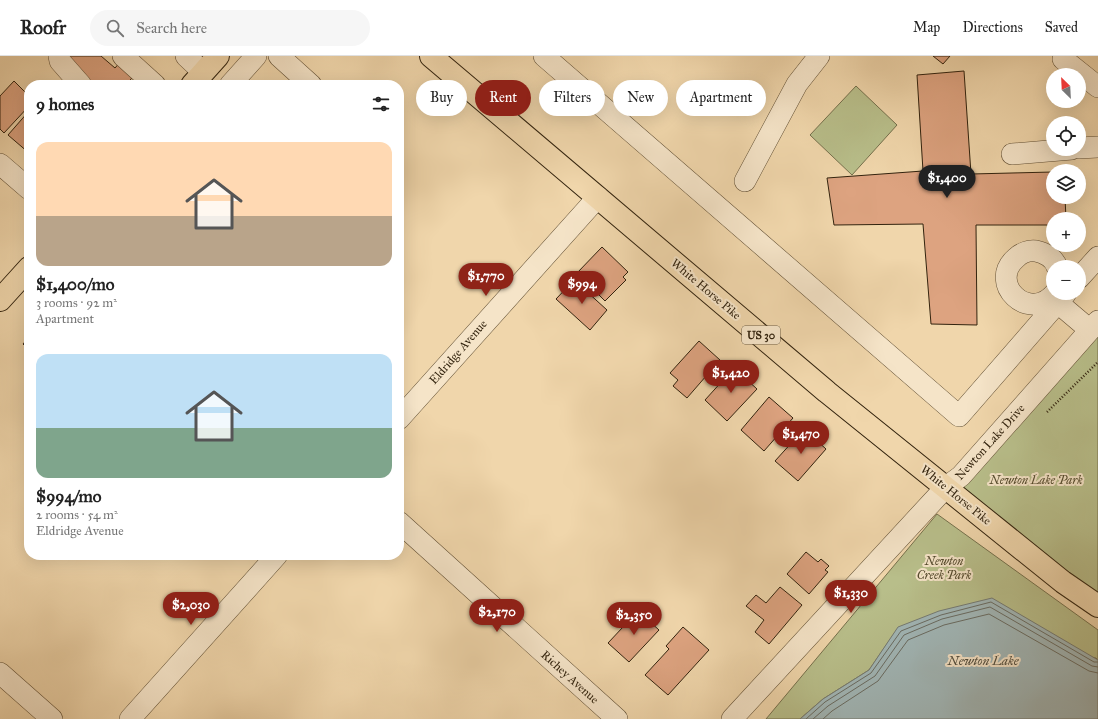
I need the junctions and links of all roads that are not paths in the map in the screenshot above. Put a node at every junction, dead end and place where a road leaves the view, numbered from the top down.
1 (59, 56) edge
2 (123, 56) edge
3 (186, 56) edge
4 (218, 56) edge
5 (256, 56) edge
6 (279, 56) edge
7 (431, 56) edge
8 (544, 56) edge
9 (819, 56) edge
10 (1063, 59) dead end
11 (198, 78) edge
12 (77, 80) edge
13 (149, 80) edge
14 (234, 80) edge
15 (306, 80) edge
16 (1098, 87) edge
17 (1098, 147) edge
18 (1086, 148) edge
19 (1046, 151) edge
20 (1012, 154) dead end
21 (0, 164) edge
22 (745, 181) dead end
23 (24, 185) edge
24 (598, 197) junction
25 (1098, 257) edge
26 (1053, 260) edge
27 (1086, 270) edge
28 (24, 274) edge
29 (0, 300) edge
30 (1049, 300) edge
31 (1055, 300) edge
32 (1061, 300) edge
33 (1094, 325) edge
34 (404, 413) edge
35 (946, 487) junction
36 (404, 527) edge
37 (271, 560) edge
38 (1098, 606) edge
39 (0, 673) edge
40 (52, 719) edge
41 (130, 719) edge
42 (617, 719) edge
43 (732, 719) edge

1 - 12 street
2 - 13 street
3 - 11 street
4 - 11 main road
5 - 14 street
6 - 15 street
7 - 24 main road, White Horse Pike / US 30
8 - 31 street
9 - 22 street
10 - 16 street
17 - 18 street
19 - 20 street
21 - 23 street
24 - 34 street, Eldridge Avenue
24 - 35 main road, White Horse Pike / US 30
25 - 27 street
26 - 30 street
28 - 29 main road
32 - 33 street
33 - 35 street, Newton Lake Drive
35 - 38 main road, White Horse Pike / US 30
35 - 43 street, Newton Lake Drive
36 - 42 street, Richey Avenue
37 - 41 street
39 - 40 street

